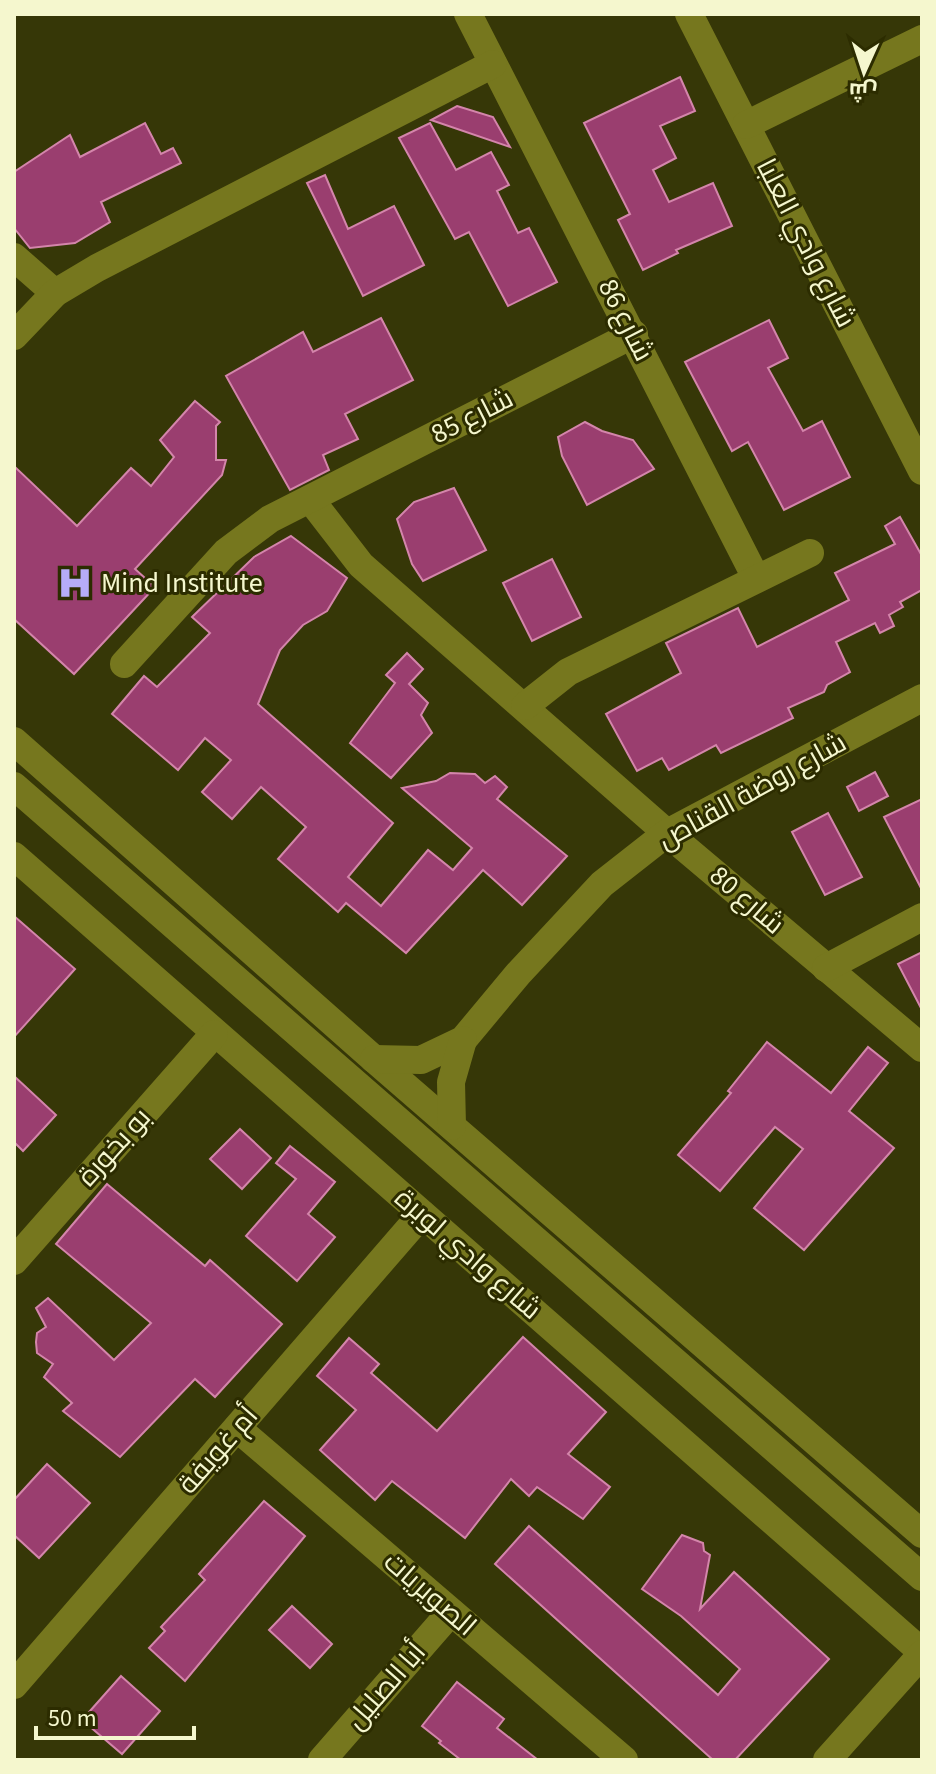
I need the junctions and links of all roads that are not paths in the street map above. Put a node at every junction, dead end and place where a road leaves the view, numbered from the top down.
1 (468, 14) edge
2 (689, 14) edge
3 (922, 39) edge
4 (493, 64) junction
5 (746, 125) junction
6 (14, 257) edge
7 (55, 293) junction
8 (634, 334) junction
9 (14, 336) edge
10 (922, 471) edge
11 (310, 499) junction
12 (810, 553) dead end
13 (756, 578) junction
14 (124, 664) dead end
15 (922, 698) edge
16 (525, 706) junction
17 (14, 741) edge
18 (14, 786) edge
19 (667, 833) junction
20 (14, 856) edge
21 (922, 917) edge
22 (826, 968) junction
23 (214, 1034) junction
24 (463, 1040) junction
25 (922, 1048) edge
26 (374, 1059) junction
27 (452, 1126) junction
28 (422, 1214) junction
29 (20, 1242) edge
30 (237, 1428) junction
31 (922, 1534) edge
32 (922, 1577) edge
33 (451, 1612) junction
34 (922, 1653) edge
35 (14, 1685) edge
36 (322, 1760) edge
37 (624, 1760) edge
38 (827, 1760) edge

1 - 4 street, شارع 86
2 - 5 street, شارع وادي العلبا
3 - 5 street
4 - 7 street
4 - 8 street, شارع 86
5 - 10 street, شارع وادي العلبا
6 - 7 street
7 - 9 street
8 - 11 street, شارع 85
8 - 13 street, شارع 86
11 - 14 street, شارع 85
11 - 16 street
12 - 13 street
13 - 16 street
15 - 19 street, شارع روضة القناص
16 - 19 street
17 - 26 street
18 - 32 street, شارع وادي لوبرة
19 - 22 street, شارع 80
19 - 24 street, شارع روضة القناص
20 - 23 street, شارع وادي لوبرة
21 - 22 street
22 - 25 street, شارع 80
23 - 28 street, شارع وادي لوبرة
23 - 29 street, بو بخورة
24 - 26 street, شارع روضة القناص
24 - 27 street, شارع روضة القناص
26 - 27 street
27 - 31 street
28 - 30 street, أم غويفة
28 - 34 street, شارع وادي لوبرة
30 - 33 street, الصويريات
30 - 35 street, أم غويفة
33 - 36 street, أبا الصليل
33 - 37 street, الصويريات
34 - 38 street

